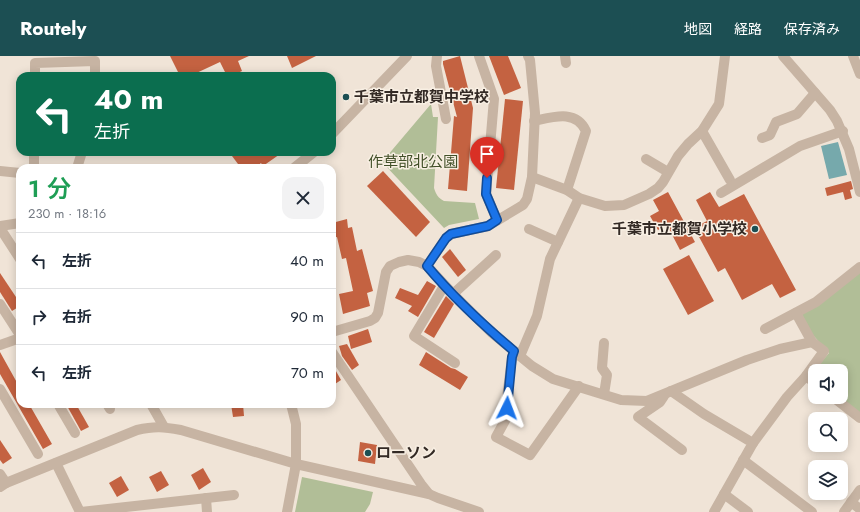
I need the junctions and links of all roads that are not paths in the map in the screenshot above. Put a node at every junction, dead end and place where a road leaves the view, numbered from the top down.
1 (407, 56) edge
2 (437, 56) edge
3 (479, 56) edge
4 (528, 56) edge
5 (725, 56) edge
6 (783, 56) edge
7 (853, 56) edge
8 (859, 70) edge
9 (35, 72) edge
10 (95, 72) edge
11 (815, 93) junction
12 (446, 119) dead end
13 (534, 121) junction
14 (336, 130) edge
15 (702, 131) junction
16 (842, 131) junction
17 (762, 138) dead end
18 (309, 156) edge
19 (646, 159) dead end
20 (299, 164) edge
21 (0, 171) edge
22 (668, 172) junction
23 (16, 173) edge
24 (532, 177) junction
25 (730, 180) dead end
26 (567, 190) junction
27 (860, 192) edge
28 (721, 194) dead end
29 (579, 198) junction
30 (497, 220) junction
31 (16, 224) edge
32 (0, 227) edge
33 (529, 229) dead end
34 (558, 242) junction
35 (16, 253) edge
36 (496, 255) dead end
37 (427, 266) junction
38 (860, 267) edge
39 (444, 286) junction
40 (453, 294) junction
41 (0, 304) edge
42 (796, 312) junction
43 (16, 329) edge
44 (765, 329) dead end
45 (336, 331) edge
46 (16, 339) edge
47 (812, 342) junction
48 (604, 343) dead end
49 (0, 344) edge
50 (517, 354) junction
51 (336, 358) edge
52 (454, 363) dead end
53 (806, 376) joint
54 (579, 386) junction
55 (0, 388) edge
56 (668, 393) junction
57 (604, 394) junction
58 (842, 404) edge
59 (60, 408) edge
60 (153, 408) edge
61 (292, 408) edge
62 (860, 418) edge
63 (164, 427) junction
64 (75, 433) dead end
65 (753, 443) junction
66 (682, 450) dead end
67 (38, 454) dead end
68 (743, 460) junction
69 (56, 463) junction
70 (296, 464) junction
71 (0, 474) edge
72 (3, 485) edge
73 (860, 490) edge
74 (429, 494) junction
75 (724, 494) junction
76 (234, 495) dead end
77 (206, 498) junction
78 (851, 502) junction
79 (170, 507) edge
80 (133, 509) edge
81 (860, 509) edge
82 (97, 511) edge
83 (80, 512) edge
84 (207, 512) edge
85 (287, 512) edge
86 (479, 512) edge
87 (714, 512) edge
88 (748, 512) edge
89 (812, 512) edge
90 (844, 512) edge

1 - 14 street
2 - 12 street
3 - 30 street
4 - 13 street
5 - 15 street
6 - 11 street
7 - 8 street
9 - 10 street
11 - 16 street
11 - 17 street
13 - 24 street
13 - 26 street
15 - 22 street
15 - 25 street
16 - 27 street
16 - 28 street
18 - 20 street
19 - 22 street
21 - 23 street
22 - 29 street
24 - 26 street
24 - 30 street
26 - 29 street
29 - 34 street
30 - 37 street
31 - 32 street
32 - 35 street
33 - 34 street
34 - 50 street
36 - 40 street
37 - 39 street
37 - 45 street
38 - 42 street
39 - 40 street
39 - 52 street
40 - 50 street
41 - 43 street
42 - 44 street
42 - 47 street
46 - 49 street
47 - 53 street
47 - 56 street
48 - 57 street
50 - 54 street
50 - 54 street
51 - 74 street
53 - 65 street
54 - 57 street
55 - 67 street
56 - 57 street
56 - 65 street
56 - 66 street
58 - 62 street
59 - 64 street
60 - 63 street
61 - 70 street
63 - 69 street
63 - 70 street
65 - 68 street
68 - 75 street
68 - 89 street
69 - 72 street
69 - 83 street
70 - 74 street
70 - 85 street
71 - 72 street
73 - 78 street
74 - 86 street
75 - 87 street
75 - 88 street
76 - 77 street
77 - 79 street
77 - 84 street
78 - 81 street
78 - 90 street
79 - 80 street
80 - 82 street
82 - 83 street

